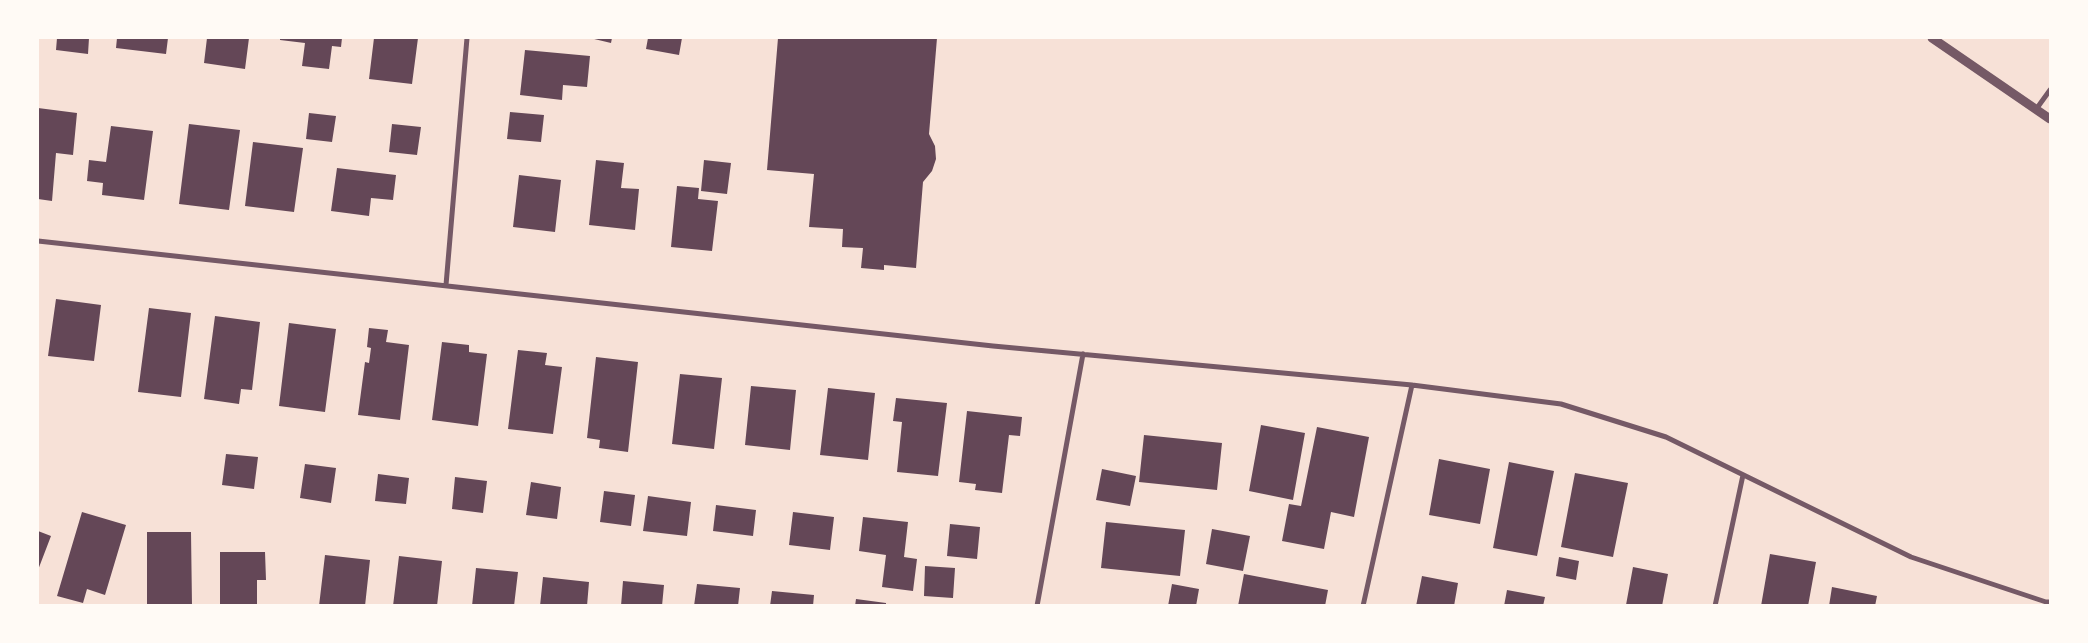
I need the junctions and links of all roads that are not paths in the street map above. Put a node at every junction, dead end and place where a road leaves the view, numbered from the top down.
1 (467, 38) edge
2 (1932, 38) edge
3 (2050, 90) edge
4 (2037, 108) junction
5 (2050, 119) edge
6 (38, 241) edge
7 (446, 285) junction
8 (1084, 354) junction
9 (1412, 386) junction
10 (1743, 475) junction
11 (2047, 603) edge
12 (1037, 606) edge
13 (1362, 606) edge
14 (1716, 606) edge

1 - 7 street
2 - 4 street
3 - 4 street
4 - 5 street
6 - 7 street
7 - 8 street
8 - 9 street
8 - 12 street
9 - 10 street
9 - 13 street
10 - 11 street
10 - 14 street

